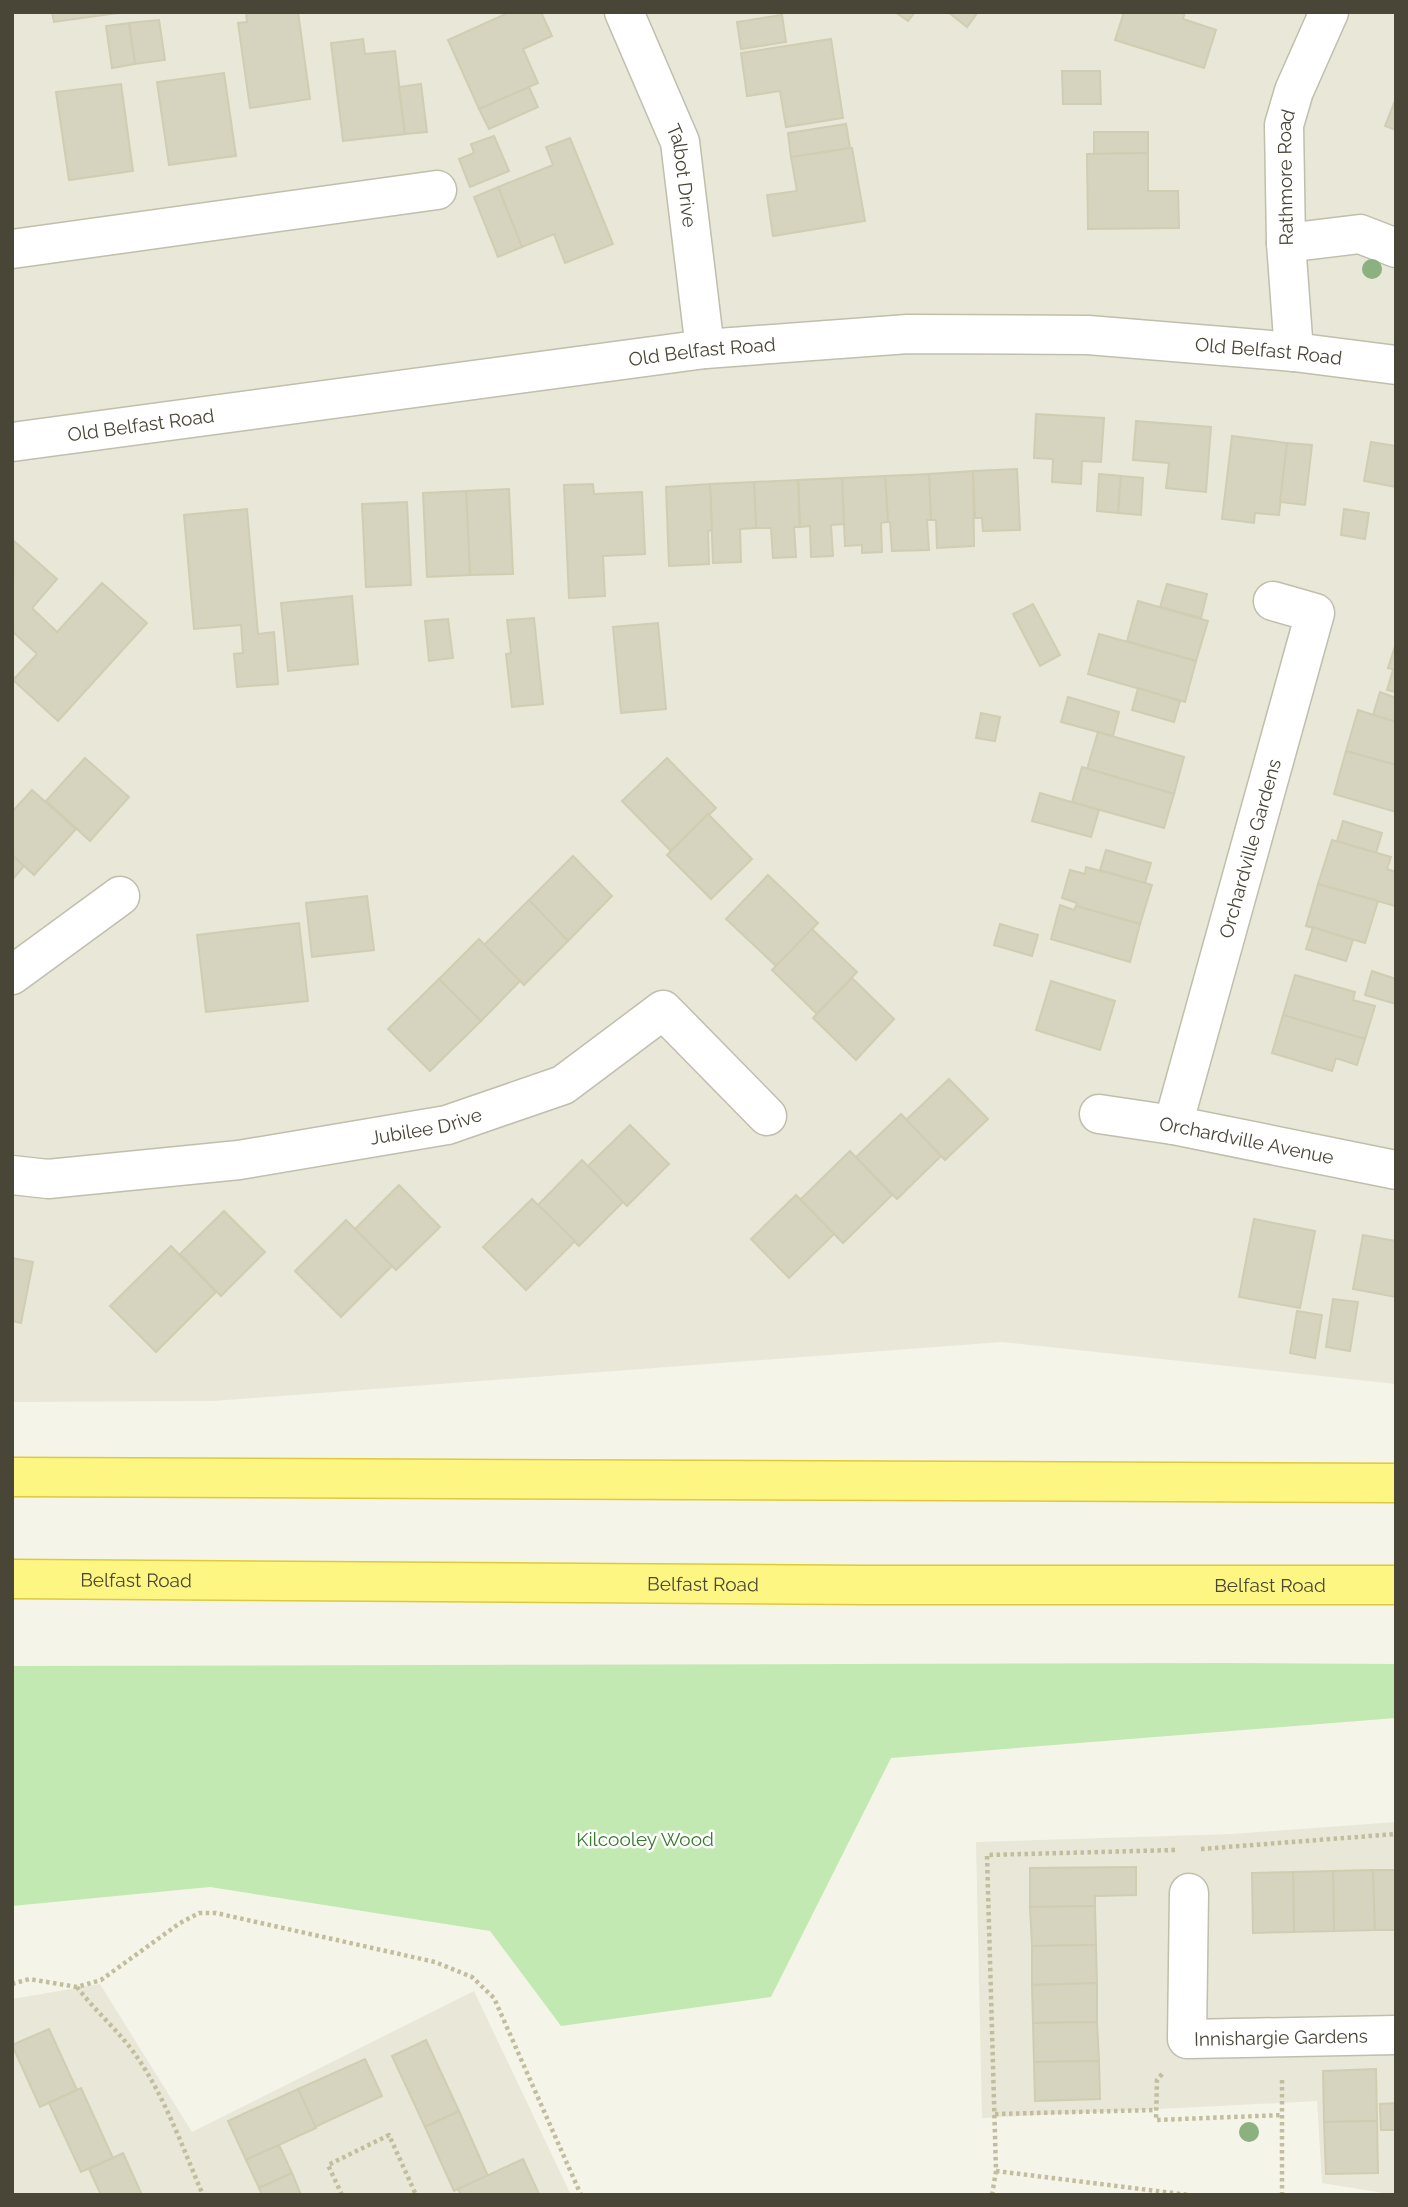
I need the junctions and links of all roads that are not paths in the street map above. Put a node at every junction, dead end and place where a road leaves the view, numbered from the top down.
1 (624, 12) edge
2 (1329, 12) edge
3 (436, 190) dead end
4 (1286, 243) junction
5 (1396, 248) edge
6 (12, 250) edge
7 (705, 349) junction
8 (1294, 352) junction
9 (1396, 365) edge
10 (12, 442) edge
11 (1273, 601) dead end
12 (120, 896) dead end
13 (12, 975) edge
14 (1098, 1114) dead end
15 (767, 1116) dead end
16 (1173, 1125) junction
17 (1396, 1170) edge
18 (12, 1175) edge
19 (12, 1477) edge
20 (1396, 1482) edge
21 (12, 1579) edge
22 (1396, 1586) edge
23 (1189, 1893) dead end
24 (1396, 2035) edge

1 - 7 street, Talbot Drive
2 - 4 street, Rathmore Road
3 - 6 street
4 - 5 street
4 - 8 street, Rathmore Road
7 - 8 street, Old Belfast Road
7 - 10 street, Old Belfast Road
8 - 9 street, Old Belfast Road
11 - 16 street, Orchardville Gardens
12 - 13 street
14 - 16 street, Orchardville Avenue
15 - 18 street, Jubilee Drive
16 - 17 street, Orchardville Avenue
19 - 20 highway
21 - 22 highway, Belfast Road
23 - 24 street, Innishargie Gardens

